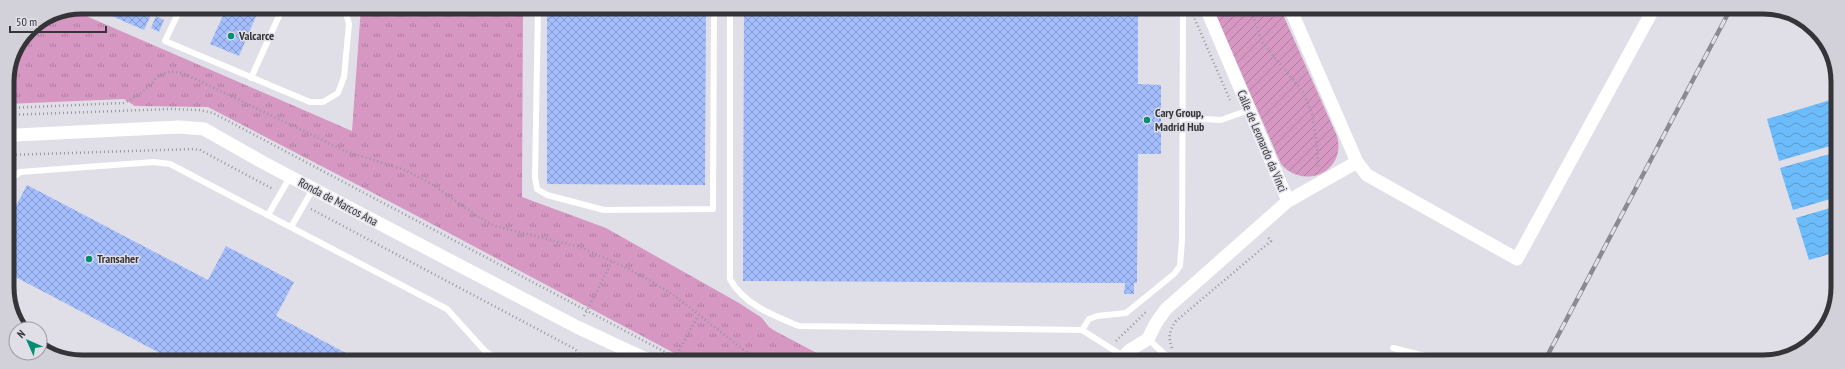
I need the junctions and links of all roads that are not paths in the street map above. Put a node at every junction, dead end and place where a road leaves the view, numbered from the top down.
1 (178, 14) edge
2 (280, 14) edge
3 (346, 14) edge
4 (538, 14) edge
5 (714, 14) edge
6 (730, 14) edge
7 (1183, 14) edge
8 (1209, 14) edge
9 (1293, 14) edge
10 (1651, 14) edge
11 (251, 78) junction
12 (1249, 110) junction
13 (1184, 118) junction
14 (14, 137) edge
15 (1357, 162) junction
16 (14, 176) edge
17 (290, 176) junction
18 (313, 188) junction
19 (1288, 201) junction
20 (268, 215) junction
21 (291, 227) junction
22 (1082, 330) junction
23 (1148, 339) junction
24 (1393, 348) dead end
25 (491, 355) edge
26 (623, 355) edge
27 (1117, 355) edge
28 (1125, 355) edge
29 (1165, 355) edge
30 (1421, 355) edge

1 - 11 lane
2 - 11 lane
3 - 11 lane
4 - 5 lane
6 - 22 lane
7 - 13 lane
8 - 12 street, Calle de Leonardo da Vinci
9 - 15 street
10 - 15 street
12 - 13 lane
12 - 19 street, Calle de Leonardo da Vinci
13 - 22 lane
14 - 17 street, Ronda de Marcos Ana
15 - 19 street, Calle de Leonardo da Vinci
16 - 20 lane
17 - 18 street, Ronda de Marcos Ana
17 - 20 lane
18 - 21 lane
18 - 26 street, Ronda de Marcos Ana
19 - 23 street
20 - 21 lane
21 - 25 lane
22 - 27 lane
23 - 28 street
23 - 29 lane
24 - 30 lane

